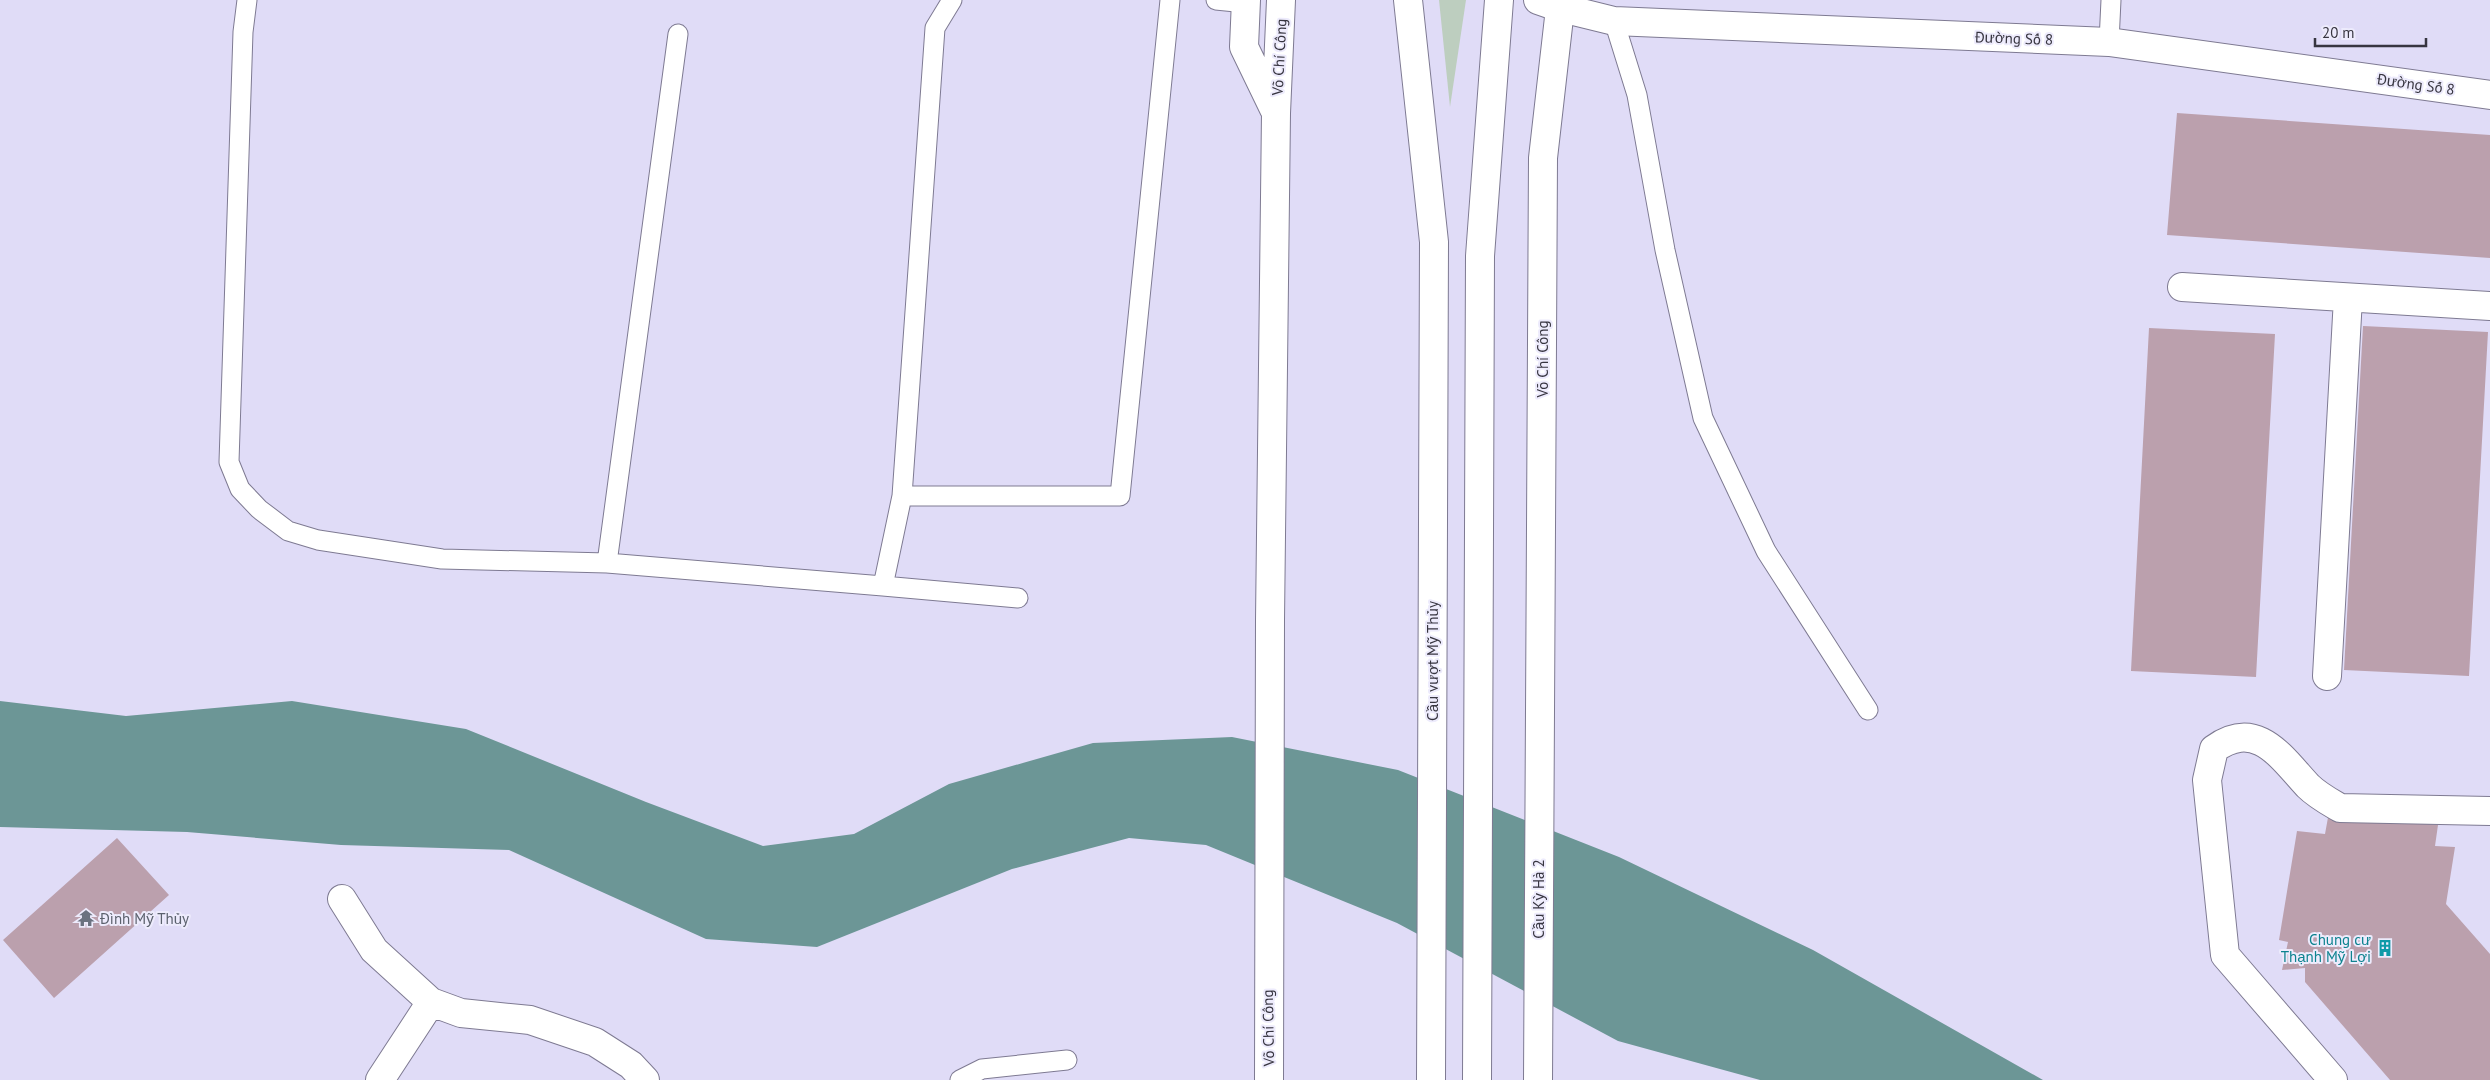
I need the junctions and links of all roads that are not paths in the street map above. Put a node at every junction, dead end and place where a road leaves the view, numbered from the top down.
1 (247, 0) edge
2 (952, 0) edge
3 (1170, 0) edge
4 (1216, 0) edge
5 (1281, 0) edge
6 (1408, 0) edge
7 (1498, 0) edge
8 (2111, 0) edge
9 (1246, 1) edge
10 (1553, 3) edge
11 (1614, 21) junction
12 (678, 34) dead end
13 (2109, 42) junction
14 (2490, 95) edge
15 (1276, 113) junction
16 (2182, 287) dead end
17 (2348, 298) junction
18 (2490, 306) edge
19 (902, 496) junction
20 (607, 563) junction
21 (883, 586) junction
22 (1018, 598) dead end
23 (2328, 676) dead end
24 (1868, 710) dead end
25 (1539, 719) joint
26 (2490, 811) edge
27 (342, 899) dead end
28 (431, 1002) junction
29 (1067, 1060) dead end
30 (380, 1080) edge
31 (644, 1080) edge
32 (960, 1080) edge
33 (1269, 1080) edge
34 (1431, 1080) edge
35 (1477, 1080) edge
36 (1538, 1080) edge
37 (2333, 1080) edge

1 - 20 lane
2 - 19 lane
3 - 19 lane
4 - 9 lane
5 - 15 main road, Võ Chí Công
6 - 34 main road, Cầu vượt Mỹ Thủy
7 - 35 main road
8 - 13 lane
9 - 15 main road, Võ Chí Công
10 - 11 main road, Đường Số 8
10 - 25 main road, Võ Chí Công
11 - 13 main road, Đường Số 8
11 - 24 lane
12 - 20 lane
13 - 14 main road, Đường Số 8
15 - 33 main road, Võ Chí Công
16 - 17 main road
17 - 18 main road
17 - 23 main road
19 - 21 lane
20 - 21 lane
21 - 22 lane
25 - 36 main road, Cầu Kỳ Hà 2
26 - 37 main road
27 - 28 main road
28 - 30 main road
28 - 31 main road
29 - 32 lane

